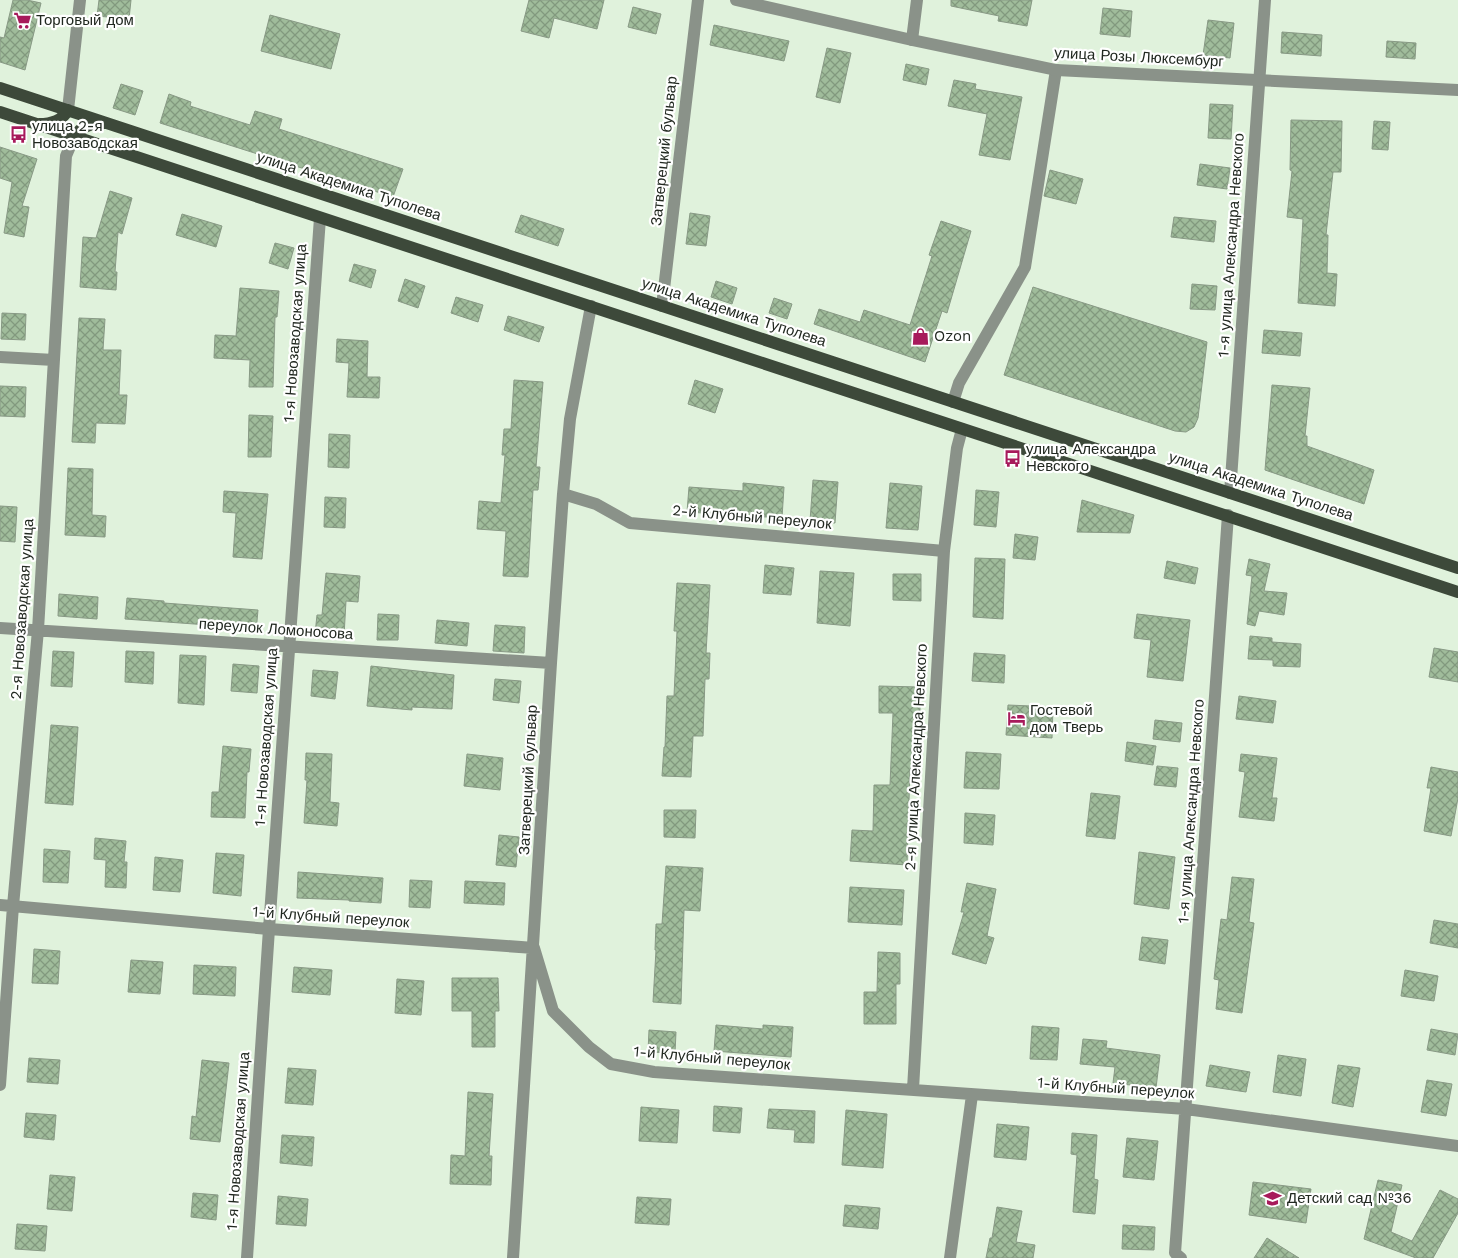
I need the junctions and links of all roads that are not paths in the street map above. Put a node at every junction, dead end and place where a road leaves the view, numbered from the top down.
1 (80, 0) edge
2 (698, 0) edge
3 (736, 0) edge
4 (917, 0) edge
5 (1265, 0) edge
6 (912, 40) junction
7 (1056, 70) junction
8 (1259, 80) junction
9 (0, 88) edge
10 (1458, 90) edge
11 (68, 110) junction
12 (0, 112) edge
13 (107, 123) junction
14 (36, 124) junction
15 (74, 136) junction
16 (320, 218) junction
17 (623, 293) junction
18 (591, 306) junction
19 (662, 306) junction
20 (0, 357) edge
21 (54, 360) junction
22 (953, 402) junction
23 (962, 429) junction
24 (1230, 493) junction
25 (563, 494) junction
26 (1201, 506) junction
27 (1228, 515) junction
28 (944, 551) junction
29 (1458, 568) edge
30 (1458, 592) edge
31 (0, 628) edge
32 (38, 630) junction
33 (289, 646) junction
34 (551, 663) junction
35 (0, 905) edge
36 (13, 906) junction
37 (269, 929) junction
38 (534, 948) junction
39 (0, 1086) edge
40 (913, 1089) junction
41 (972, 1095) junction
42 (1186, 1109) junction
43 (1458, 1146) edge
44 (247, 1258) edge
45 (513, 1258) edge
46 (950, 1258) edge
47 (1181, 1258) edge

1 - 11 street
2 - 19 street, Затверецкий бульвар
3 - 6 street, улица Розы Люксембург
4 - 6 street
5 - 8 street, 1-я улица Александра Невского
6 - 7 street, улица Розы Люксембург
7 - 8 street, улица Розы Люксембург
7 - 22 street
8 - 10 street, улица Розы Люксембург
8 - 24 street, 1-я улица Александра Невского
9 - 11 main road, улица Академика Туполева
11 - 13 main road, улица Академика Туполева
11 - 14 main road
12 - 14 main road
13 - 15 main road
13 - 17 main road, улица Академика Туполева
14 - 15 main road
15 - 16 main road
15 - 21 street, 2-я Новозаводская улица
16 - 18 main road
16 - 33 street, 1-я Новозаводская улица
17 - 18 main road
17 - 19 main road, улица Академика Туполева
18 - 23 main road
18 - 25 street, Затверецкий бульвар
19 - 22 main road, улица Академика Туполева
20 - 21 street
21 - 32 street, 2-я Новозаводская улица
22 - 24 main road, улица Академика Туполева
23 - 26 main road
23 - 28 street, 2-я улица Александра Невского
24 - 26 main road
24 - 29 main road, улица Академика Туполева
25 - 28 street, 2-й Клубный переулок
25 - 34 street, Затверецкий бульвар
26 - 27 main road
27 - 30 main road
27 - 42 street, 1-я улица Александра Невского
28 - 40 street, 2-я улица Александра Невского
31 - 32 street, переулок Ломоносова
32 - 33 street, переулок Ломоносова
32 - 36 street, 2-я Новозаводская улица
33 - 34 street, переулок Ломоносова
33 - 37 street, 1-я Новозаводская улица
34 - 38 street, Затверецкий бульвар
35 - 36 street, 1-й Клубный переулок
36 - 37 street, 1-й Клубный переулок
36 - 39 street, 2-я Новозаводская улица
37 - 38 street, 1-й Клубный переулок
37 - 44 street, 1-я Новозаводская улица
38 - 40 street, 1-й Клубный переулок
38 - 45 street, Затверецкий бульвар
40 - 41 street, 1-й Клубный переулок
41 - 42 street, 1-й Клубный переулок
41 - 46 street
42 - 43 street, 1-й Клубный переулок
42 - 47 street, 1-я улица Александра Невского

